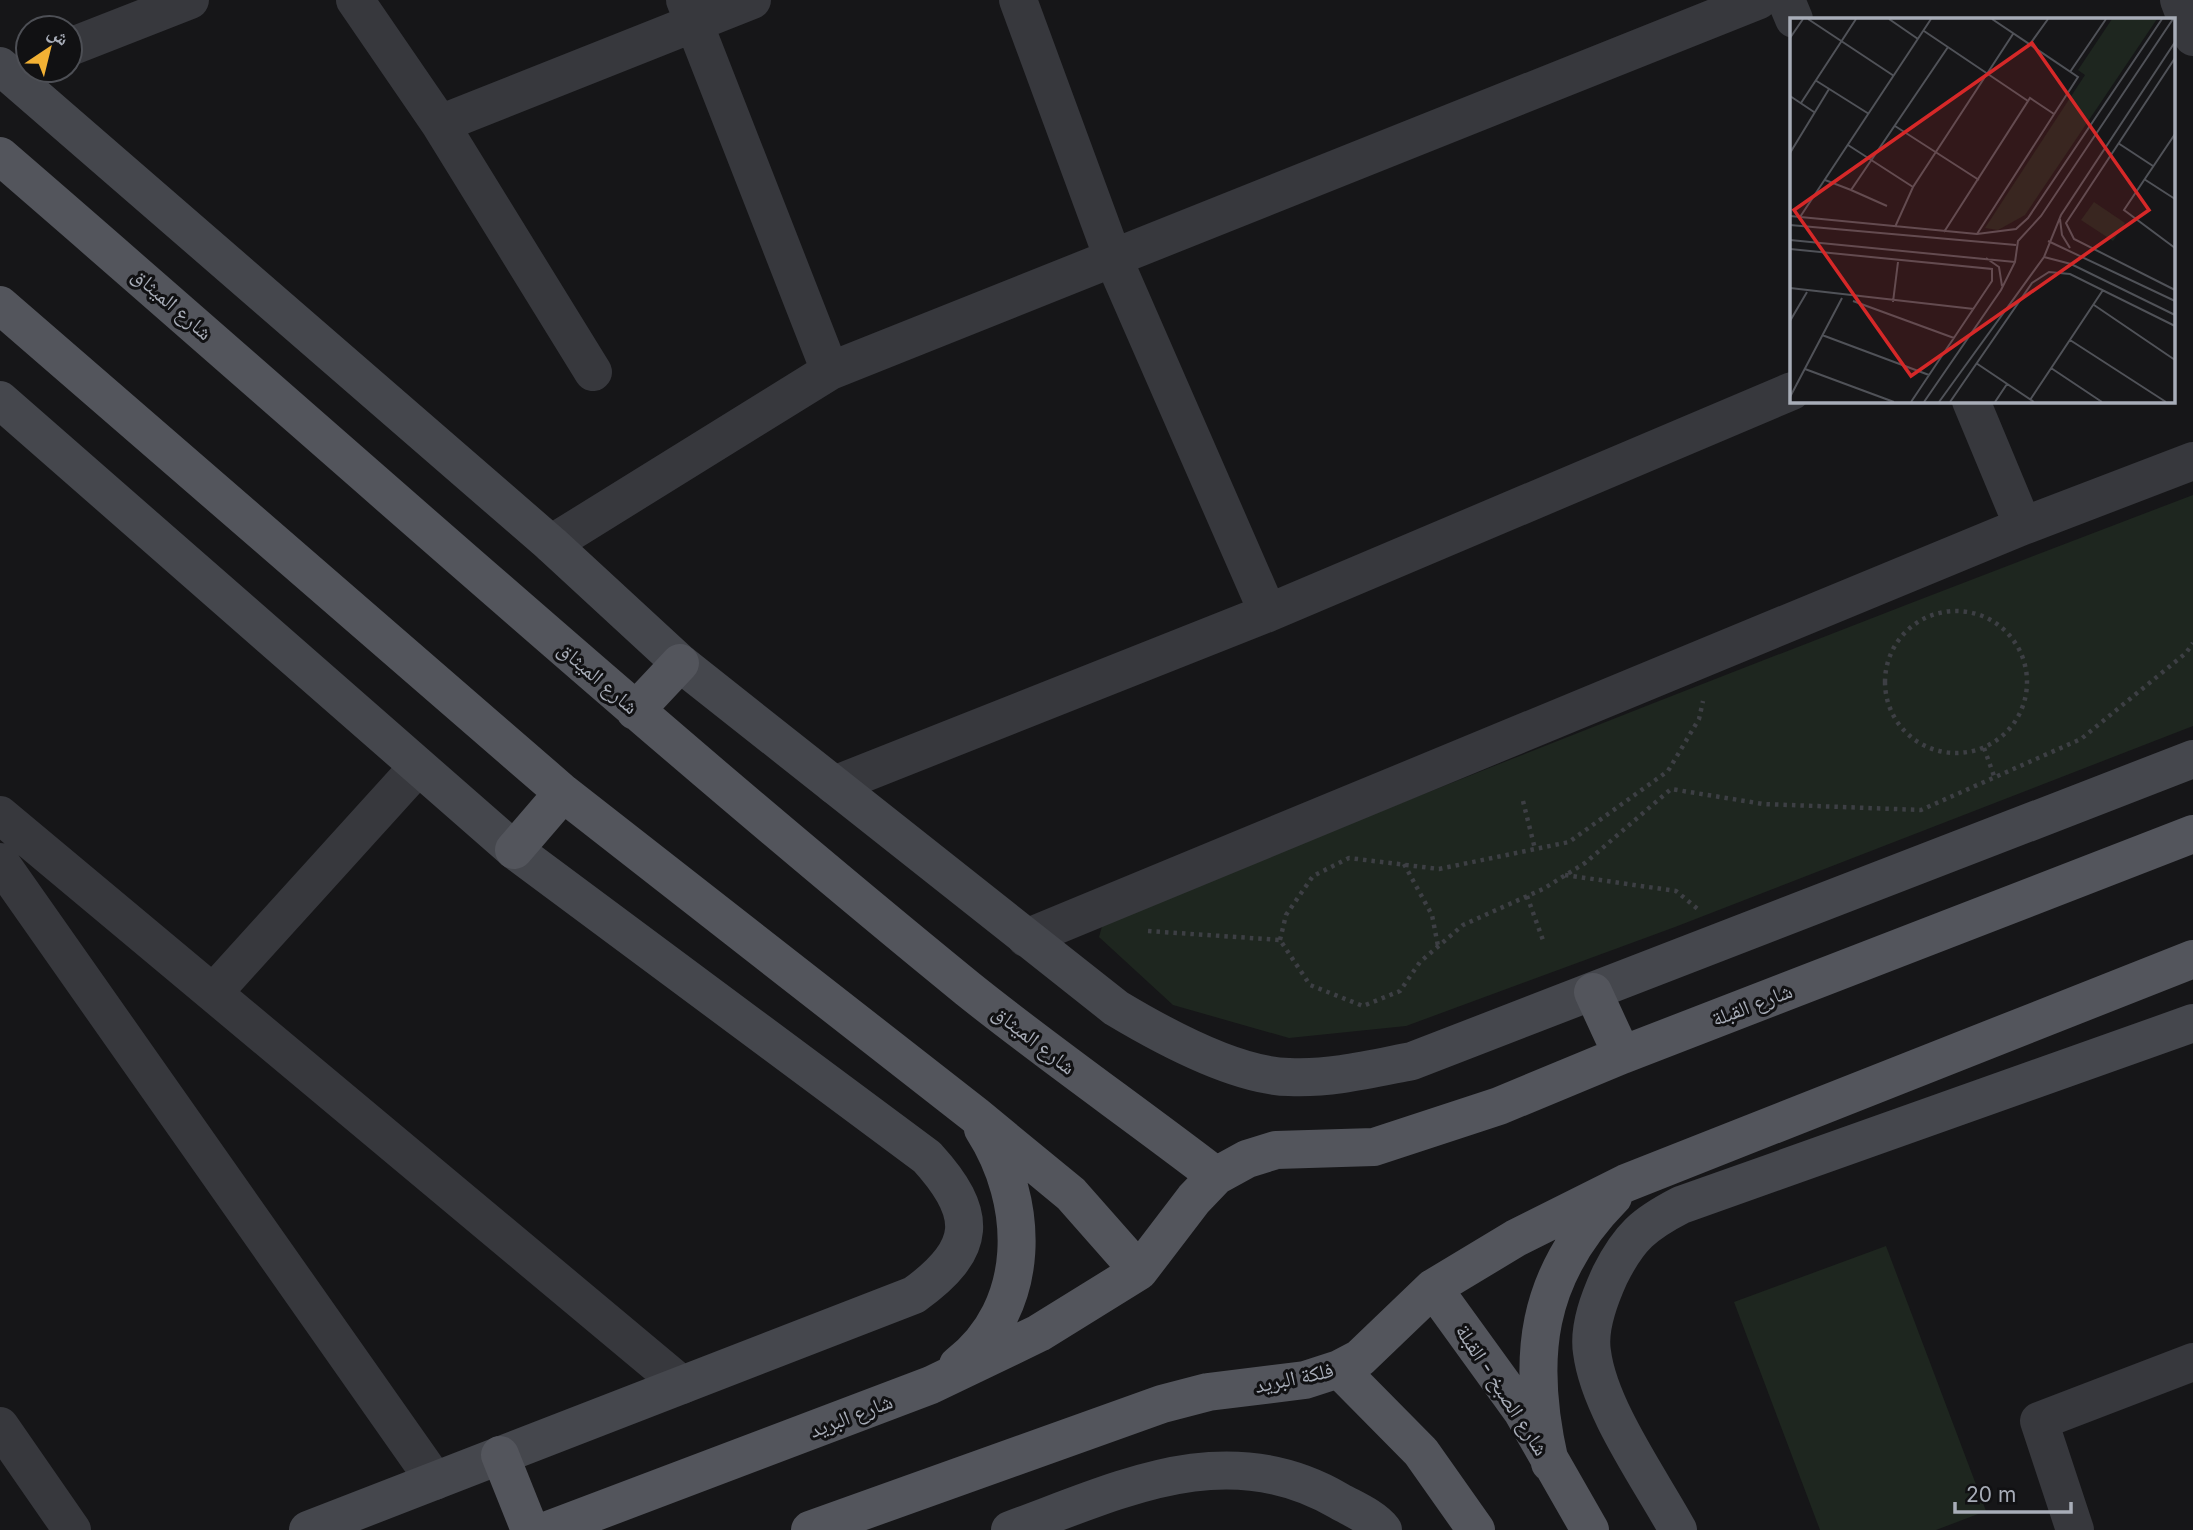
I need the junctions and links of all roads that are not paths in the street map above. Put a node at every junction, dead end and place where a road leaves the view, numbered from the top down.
1 (190, 0) edge
2 (355, 0) edge
3 (752, 0) edge
4 (1018, 0) edge
5 (1759, 0) edge
6 (1786, 0) edge
7 (2179, 0) edge
8 (690, 11) edge
9 (1794, 18) edge
10 (2193, 37) edge
11 (84, 42) edge
12 (12, 67) edge
13 (440, 124) junction
14 (0, 156) edge
15 (1113, 258) junction
16 (0, 305) edge
17 (593, 372) dead end
18 (830, 372) junction
19 (1790, 392) edge
20 (0, 400) edge
21 (1971, 402) edge
22 (2193, 461) edge
23 (2023, 526) junction
24 (551, 544) junction
25 (1268, 613) junction
26 (680, 663) junction
27 (635, 711) junction
28 (2193, 759) edge
29 (417, 768) junction
30 (834, 785) junction
31 (563, 793) junction
32 (0, 815) edge
33 (2193, 834) edge
34 (514, 850) junction
35 (0, 862) edge
36 (1026, 938) junction
37 (2193, 958) edge
38 (1593, 992) junction
39 (213, 993) junction
40 (2193, 1023) edge
41 (1622, 1055) junction
42 (975, 1115) junction
43 (1216, 1176) junction
44 (1626, 1184) junction
45 (1139, 1271) junction
46 (1433, 1288) junction
47 (2193, 1362) edge
48 (1339, 1369) junction
49 (682, 1385) junction
50 (931, 1385) junction
51 (0, 1426) edge
52 (500, 1455) junction
53 (1550, 1463) junction
54 (435, 1481) junction
55 (72, 1530) edge
56 (308, 1530) edge
57 (530, 1530) edge
58 (548, 1530) edge
59 (810, 1530) edge
60 (1010, 1530) edge
61 (1383, 1530) edge
62 (1476, 1530) edge
63 (1590, 1530) edge
64 (1678, 1530) edge
65 (2075, 1530) edge

1 - 11 street
2 - 13 street
3 - 8 street
4 - 15 street
5 - 15 street
6 - 9 street
7 - 10 street
8 - 13 street
8 - 18 street
12 - 24 street
13 - 17 street
14 - 27 main road, شارع الميثاق
15 - 18 street
15 - 25 street
16 - 31 main road
18 - 24 street
19 - 25 street
20 - 29 street
21 - 23 street
22 - 23 street
23 - 36 street
24 - 26 street
25 - 30 street
26 - 27 main road
26 - 30 street
27 - 43 main road, شارع الميثاق
28 - 38 street
29 - 34 street
29 - 39 street
30 - 36 street
31 - 34 main road
31 - 42 main road
32 - 39 street
33 - 41 main road, شارع القبلة
34 - 49 street
35 - 54 street
36 - 38 street
37 - 44 main road
38 - 41 main road
39 - 49 street
40 - 64 street
41 - 43 main road, شارع القبلة
42 - 45 main road
42 - 50 main road
43 - 45 main road
44 - 46 main road
44 - 53 main road
45 - 50 main road, شارع البريد
46 - 48 main road, فلكة البريد
46 - 53 main road, شارع الصبخ - القبلة
47 - 65 street
48 - 59 main road, فلكة البريد
48 - 62 main road
49 - 52 street
50 - 58 main road, شارع البريد
51 - 55 street
52 - 54 street
52 - 57 main road
53 - 63 main road, شارع الصبخ - القبلة
54 - 56 street
60 - 61 street

